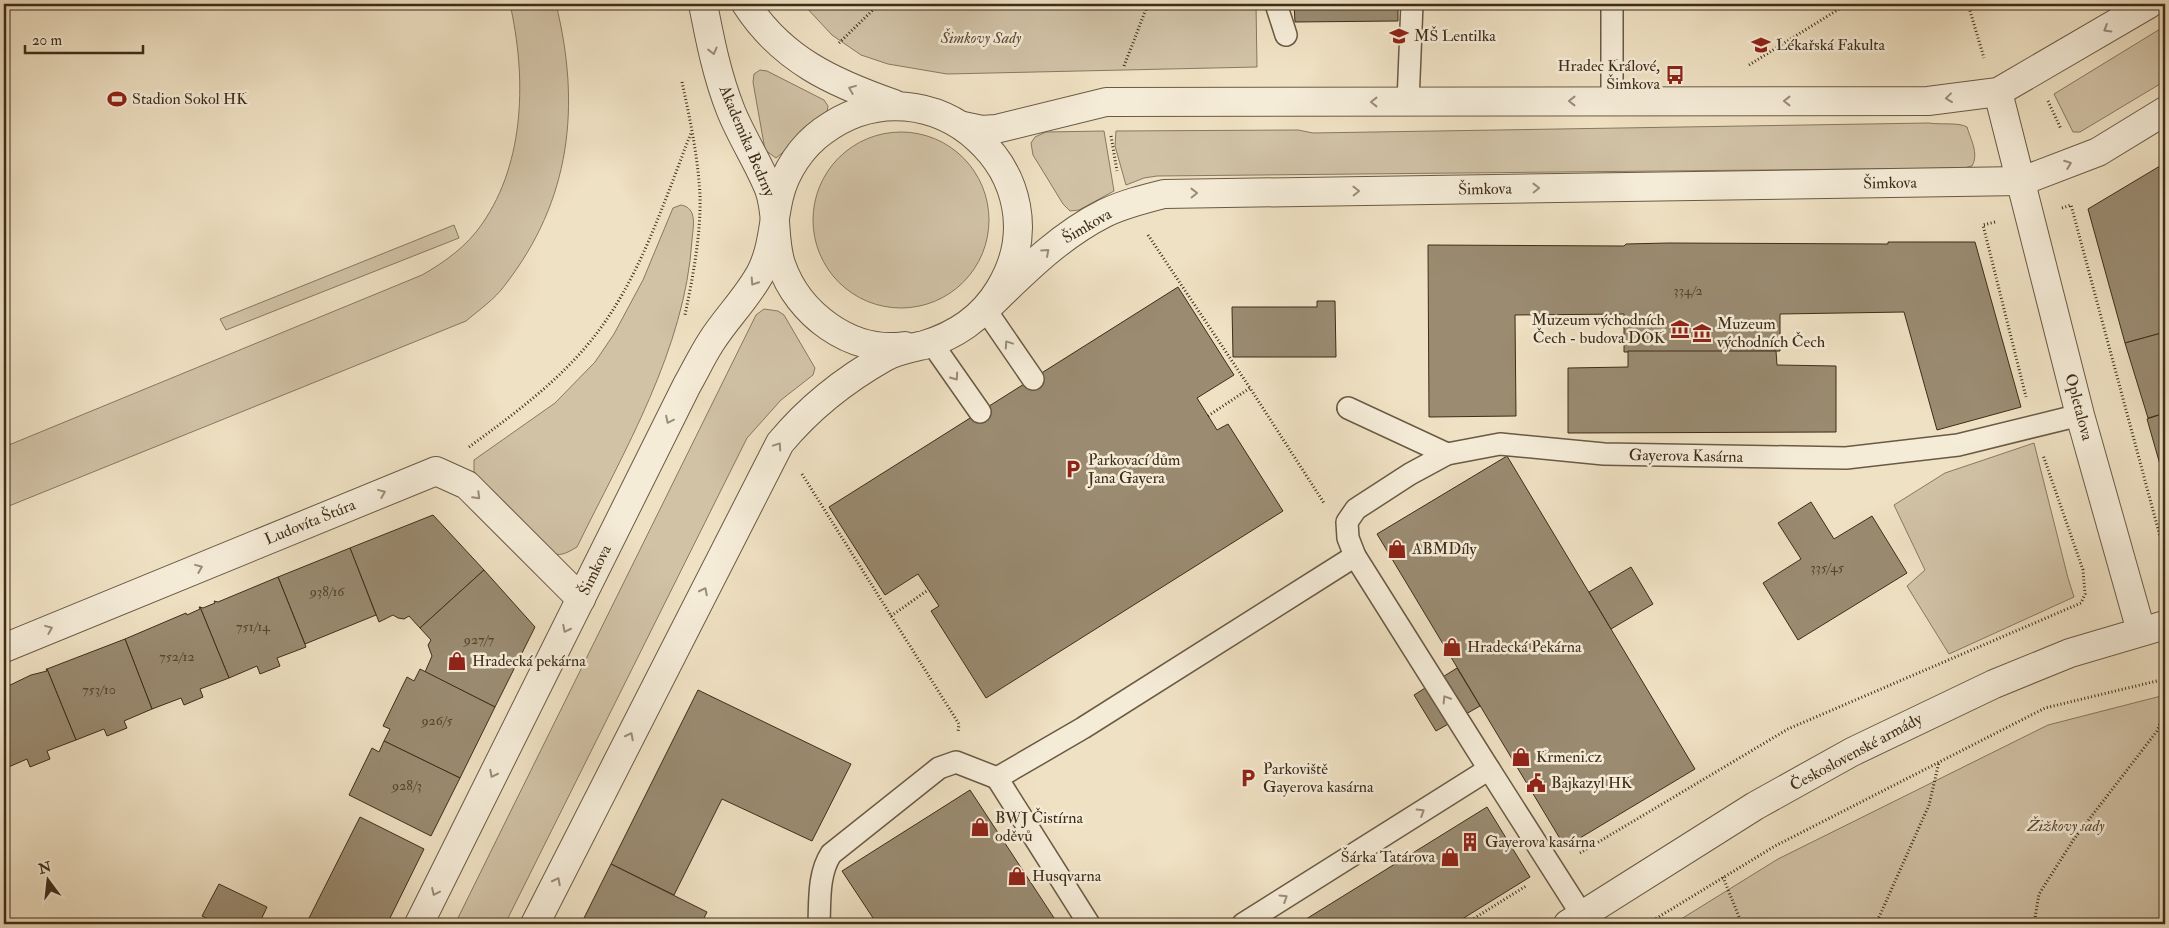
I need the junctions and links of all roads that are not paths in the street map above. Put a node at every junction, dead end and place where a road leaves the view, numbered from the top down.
1 (703, 4) edge
2 (746, 4) edge
3 (1276, 4) edge
4 (1412, 4) edge
5 (1612, 4) edge
6 (2149, 4) edge
7 (1286, 35) dead end
8 (1998, 92) junction
9 (1612, 101) junction
10 (1408, 102) junction
11 (898, 106) junction
12 (2165, 111) edge
13 (963, 126) junction
14 (2022, 181) junction
15 (775, 220) junction
16 (985, 309) junction
17 (931, 342) junction
18 (1032, 379) dead end
19 (1348, 408) dead end
20 (980, 412) dead end
21 (2080, 414) junction
22 (1447, 454) junction
23 (1355, 556) junction
24 (581, 599) junction
25 (2153, 628) edge
26 (4, 648) edge
27 (1490, 769) junction
28 (997, 778) junction
29 (1575, 920) edge
30 (419, 924) edge
31 (535, 924) edge
32 (819, 924) edge
33 (1089, 924) edge
34 (1243, 924) edge

1 -> 15 street, Akademika Bedrny
11 -> 2 street
3 - 7 lane
4 - 10 lane
5 - 9 lane
6 -> 8 street, Šimkova
8 -> 9 street, Šimkova
8 - 14 street
9 -> 10 street, Šimkova
10 -> 13 street, Šimkova
11 - 13 street, Šimkova
11 - 15 street, Šimkova
14 -> 12 street, Šimkova
13 - 16 street, Šimkova
16 -> 14 street, Šimkova
14 - 21 street, Opletalova
15 - 17 street, Šimkova
15 -> 24 street, Šimkova
16 - 17 street, Šimkova
18 -> 16 lane
17 -> 20 lane
31 -> 17 street, Šimkova
19 - 22 lane
21 - 22 lane, Gayerova Kasárna
21 - 25 street, Opletalova
22 - 23 lane, Gayerova Kasárna
27 -> 23 lane
23 - 28 lane
26 -> 24 street, Ludovíta Štúra
24 -> 30 street, Šimkova
25 - 29 street, Československé armády
27 - 29 lane
34 -> 27 lane
28 - 32 lane
28 - 33 lane

